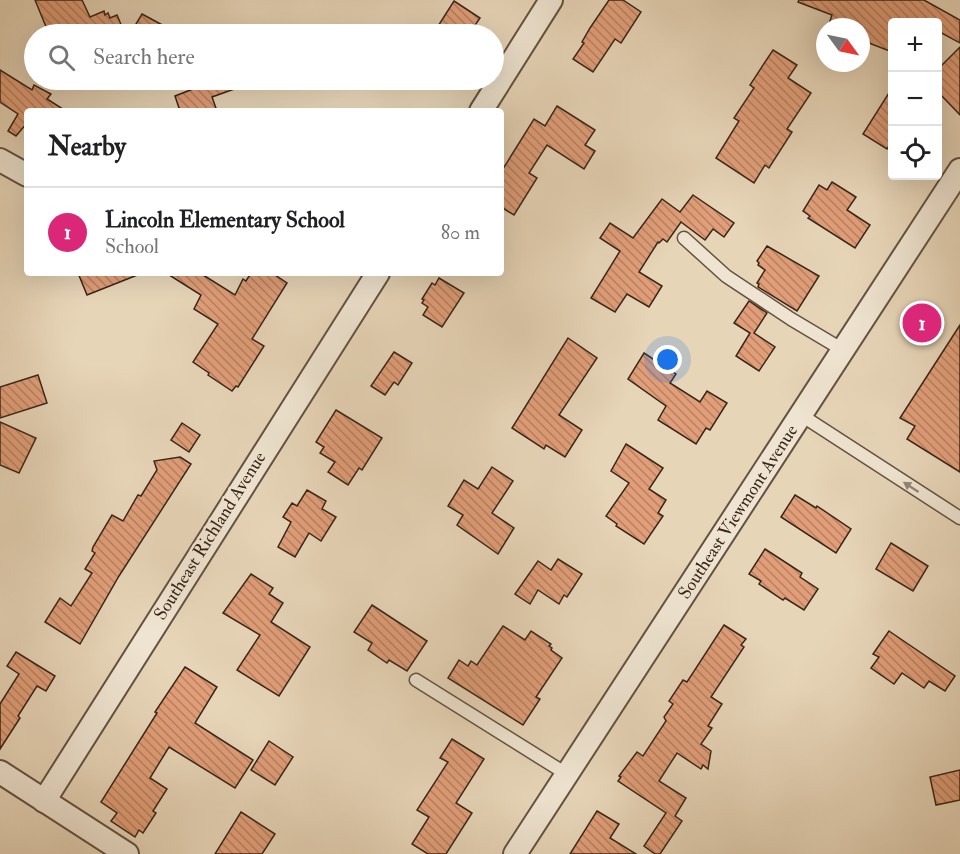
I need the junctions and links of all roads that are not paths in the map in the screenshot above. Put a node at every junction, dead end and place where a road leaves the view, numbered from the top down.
1 (551, 0) edge
2 (504, 75) edge
3 (494, 90) edge
4 (483, 108) edge
5 (0, 160) edge
6 (960, 170) edge
7 (24, 173) edge
8 (684, 238) dead end
9 (376, 276) edge
10 (843, 350) junction
11 (801, 415) junction
12 (960, 518) edge
13 (416, 681) dead end
14 (0, 772) edge
15 (568, 775) junction
16 (44, 801) junction
17 (126, 854) edge
18 (515, 854) edge

1 - 2 street
3 - 4 street
5 - 7 street
6 - 10 street, Southeast Viewmont Avenue
8 - 10 lane
9 - 16 street, Southeast Richland Avenue
10 - 11 street, Southeast Viewmont Avenue
12 -> 11 lane
11 - 15 street, Southeast Viewmont Avenue
13 - 15 lane
14 - 16 street
15 - 18 street, Southeast Viewmont Avenue
16 - 17 street

